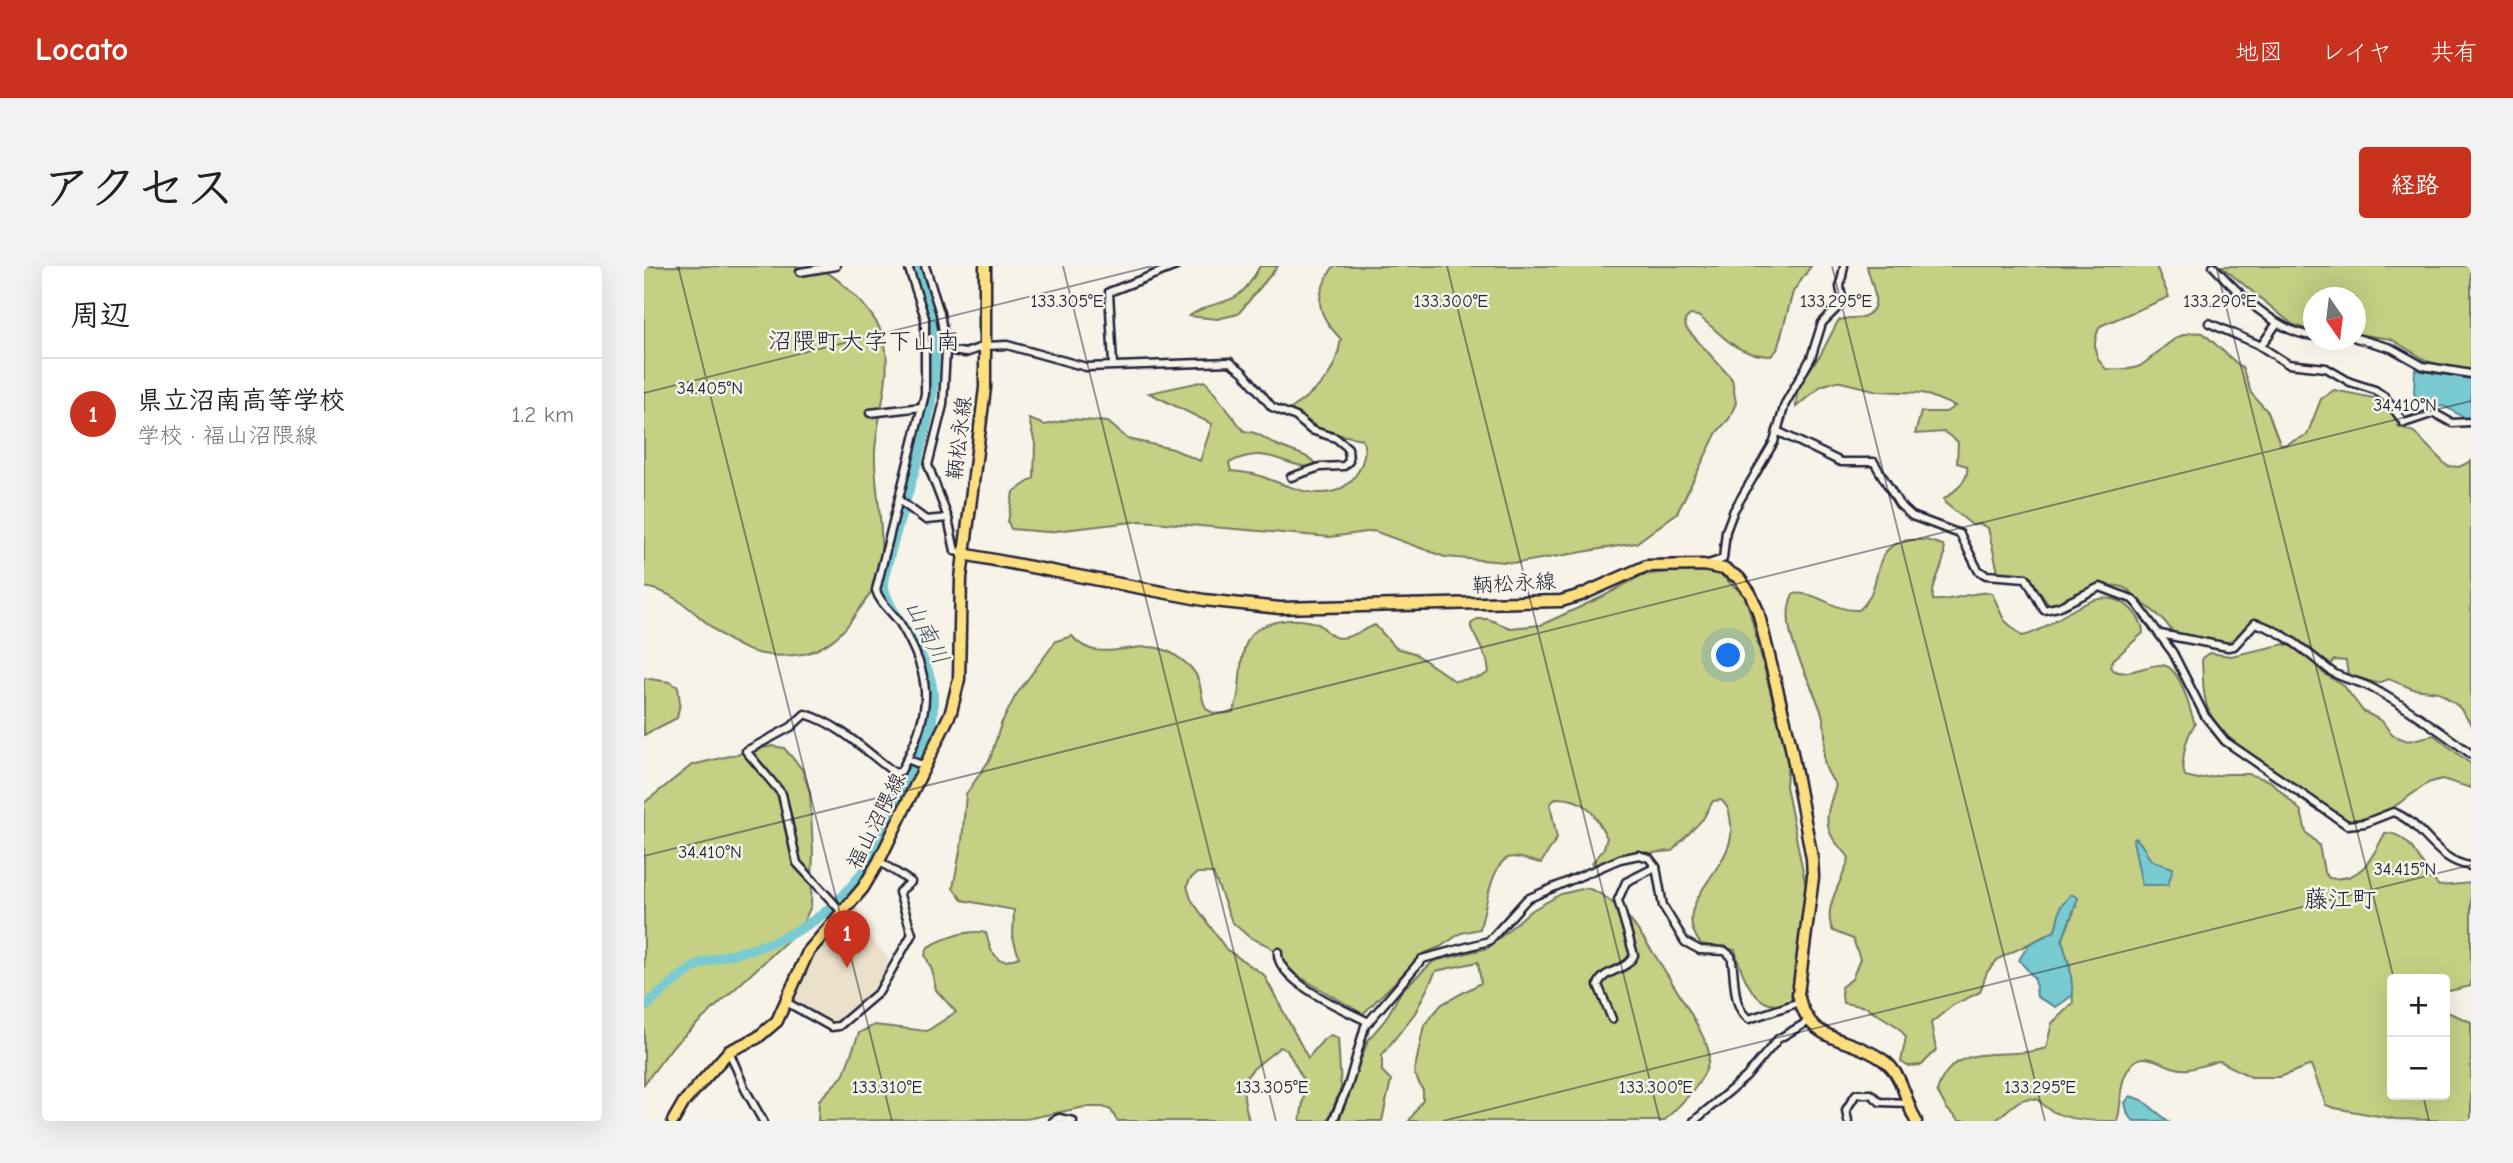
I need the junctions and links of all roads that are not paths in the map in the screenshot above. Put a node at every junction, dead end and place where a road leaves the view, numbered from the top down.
1 (836, 266) edge
2 (908, 266) edge
3 (925, 266) edge
4 (985, 266) edge
5 (1177, 266) edge
6 (1844, 266) edge
7 (2213, 266) edge
8 (800, 272) dead end
9 (2210, 323) dead end
10 (2277, 323) junction
11 (2303, 332) edge
12 (2366, 341) edge
13 (985, 346) junction
14 (2261, 346) junction
15 (946, 350) junction
16 (1113, 365) junction
17 (2471, 374) edge
18 (922, 407) junction
19 (870, 413) dead end
20 (2471, 422) edge
21 (1777, 431) junction
22 (1291, 477) dead end
23 (901, 502) junction
24 (948, 518) junction
25 (963, 554) junction
26 (1705, 565) junction
27 (2160, 634) junction
28 (2471, 754) edge
29 (908, 759) junction
30 (921, 765) junction
31 (879, 861) junction
32 (2471, 866) edge
33 (1656, 867) junction
34 (841, 910) junction
35 (1278, 952) dead end
36 (786, 1002) junction
37 (1800, 1002) junction
38 (1612, 1019) dead end
39 (1809, 1021) junction
40 (1369, 1022) junction
41 (729, 1051) junction
42 (1908, 1103) junction
43 (673, 1121) edge
44 (763, 1121) edge
45 (1053, 1121) edge
46 (1073, 1121) edge
47 (1333, 1121) edge
48 (1694, 1121) edge
49 (1848, 1121) edge
50 (1916, 1121) edge

1 - 8 street
2 - 18 street
3 - 15 street
4 - 13 main road, 鞆松永線
5 - 16 street
6 - 21 street
7 - 10 street
9 - 14 street
10 - 11 street
10 - 14 street
12 - 17 street
13 - 15 street
13 - 16 street
13 - 25 main road, 鞆松永線
14 - 20 street
15 - 24 street
16 - 22 street
18 - 19 street
18 - 23 street
21 - 26 street
21 - 27 street
23 - 24 street
23 - 29 street
24 - 25 street
25 - 26 main road, 鞆松永線
25 - 30 main road, 福山沼隈線
26 - 37 main road, 鞆松永線
27 - 28 street
27 - 32 street
29 - 30 street
29 - 34 street
30 - 31 main road, 福山沼隈線
31 - 34 main road, 福山沼隈線
31 - 36 street
33 - 37 street
33 - 38 street
33 - 40 street
34 - 36 main road, 福山沼隈線
35 - 40 street
36 - 41 main road, 福山沼隈線
37 - 39 main road, 鞆松永線
39 - 42 main road
39 - 48 street
40 - 47 street
41 - 43 main road, 福山沼隈線
41 - 44 street
42 - 49 street
42 - 50 main road
45 - 46 street

